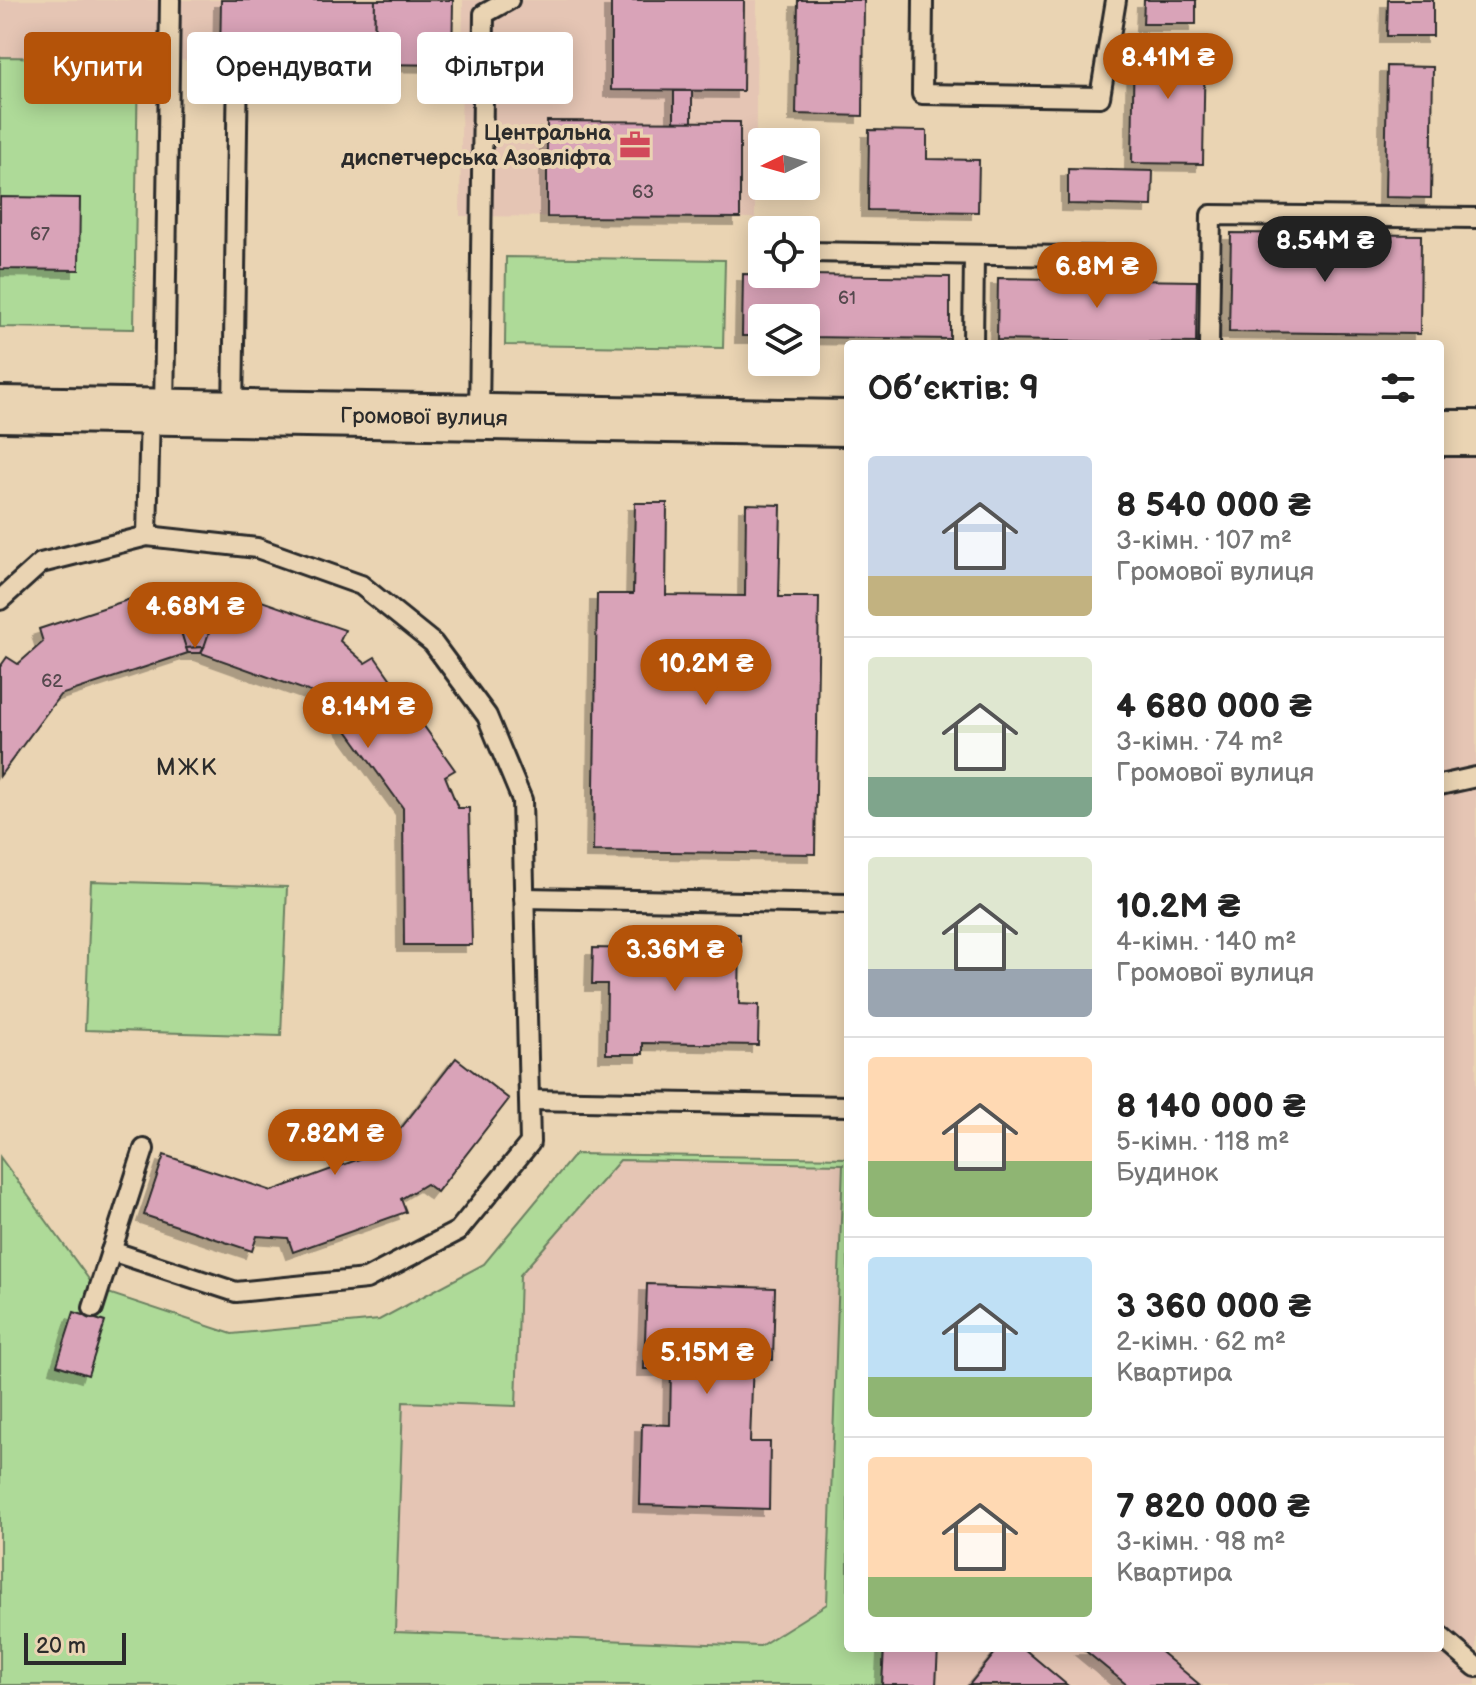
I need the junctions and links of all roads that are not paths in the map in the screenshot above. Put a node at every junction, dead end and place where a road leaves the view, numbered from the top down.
1 (170, 0) edge
2 (509, 0) edge
3 (923, 0) edge
4 (1116, 0) edge
5 (237, 104) edge
6 (1476, 218) edge
7 (820, 252) edge
8 (974, 255) junction
9 (1133, 257) dead end
10 (973, 340) edge
11 (1209, 340) edge
12 (0, 409) edge
13 (157, 412) junction
14 (233, 413) junction
15 (479, 417) junction
16 (844, 423) edge
17 (147, 536) junction
18 (0, 600) edge
19 (1476, 777) edge
20 (1444, 784) edge
21 (524, 898) junction
22 (844, 904) edge
23 (529, 1100) junction
24 (844, 1106) edge
25 (144, 1149) dead end
26 (111, 1251) junction
27 (93, 1308) dead end
28 (1444, 1639) edge
29 (1476, 1667) edge

1 - 13 lane
2 - 15 lane
3 - 4 lane
5 - 14 lane
6 - 11 lane
7 - 8 lane
8 - 9 lane
8 - 10 lane
12 - 13 street, Громової вулиця
13 - 14 street, Громової вулиця
13 - 17 lane
14 - 15 street, Громової вулиця
15 - 16 street, Громової вулиця
17 - 18 lane
17 - 21 lane
19 - 20 lane
21 - 22 lane
21 - 23 lane
23 - 24 lane
23 - 26 lane
25 - 26 lane
26 - 27 lane
28 - 29 lane

